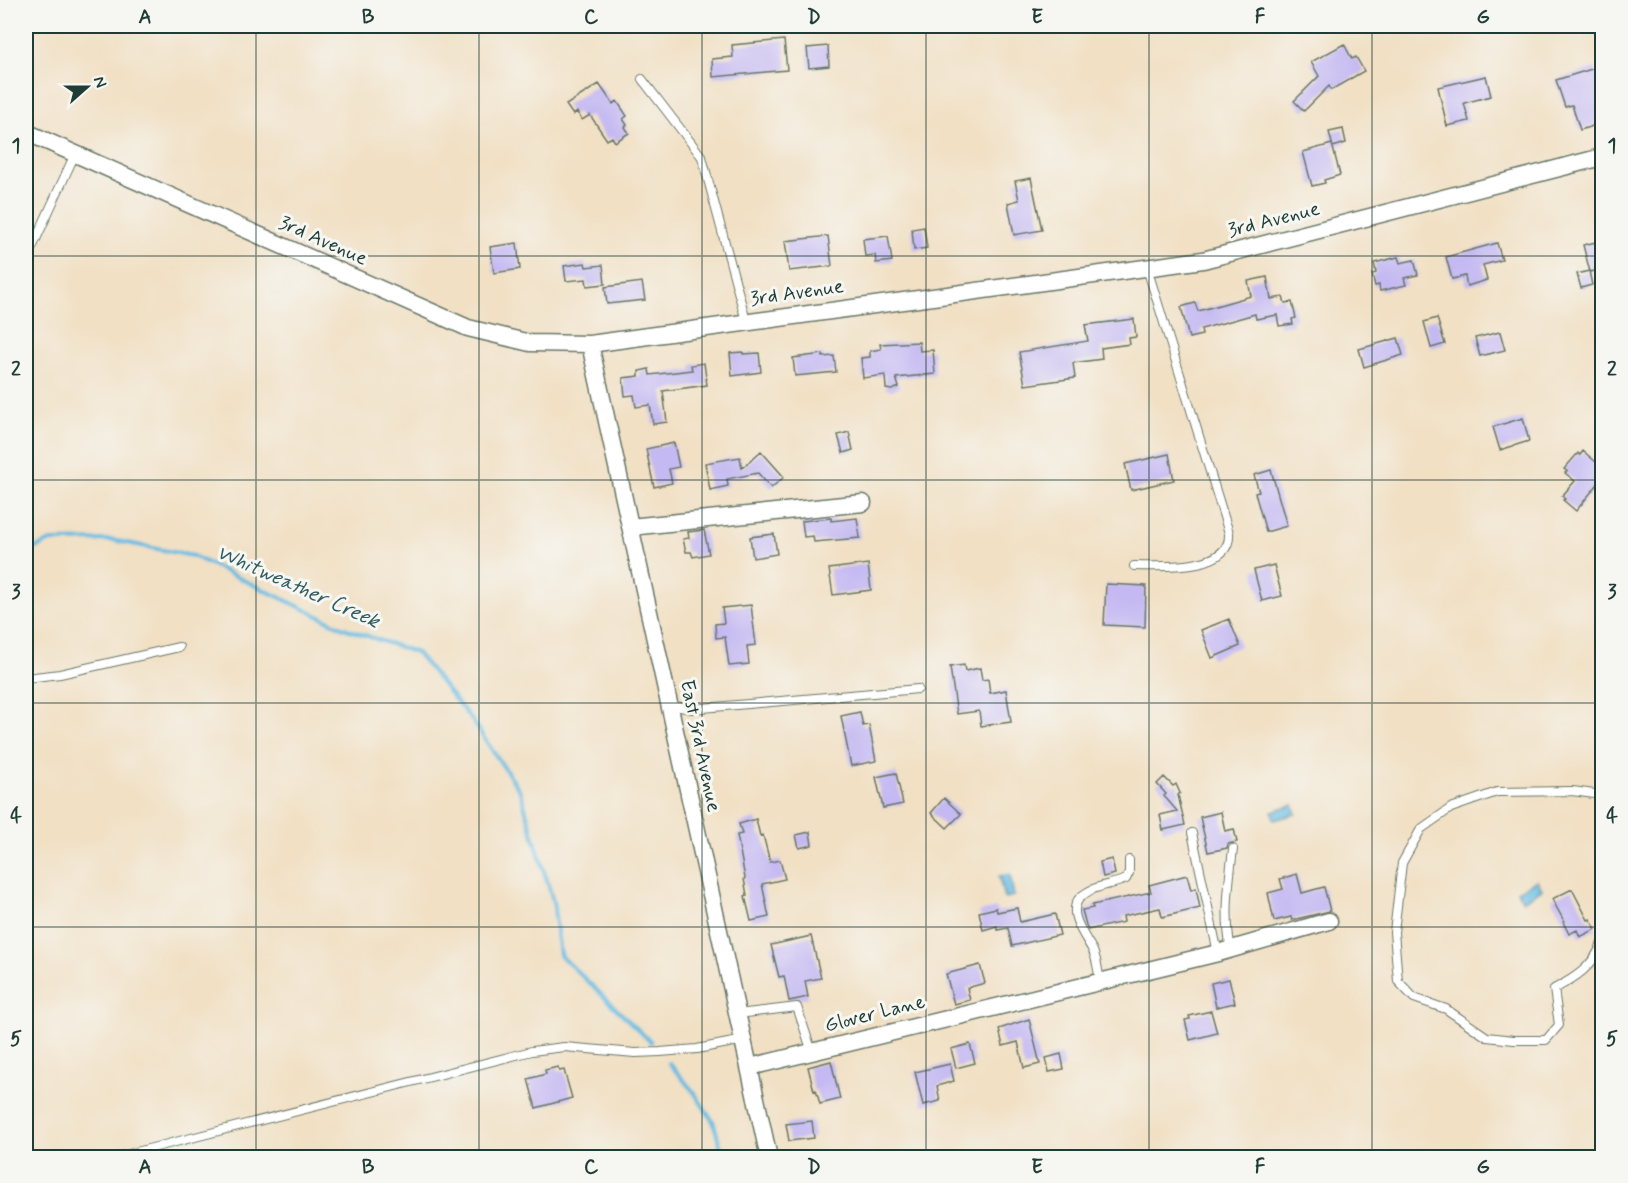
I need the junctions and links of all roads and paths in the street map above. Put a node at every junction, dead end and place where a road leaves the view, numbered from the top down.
1 (642, 78) dead end
2 (26, 132) edge
3 (75, 154) junction
4 (1602, 157) edge
5 (26, 261) edge
6 (1147, 268) junction
7 (746, 321) junction
8 (590, 344) junction
9 (863, 503) dead end
10 (630, 527) junction
11 (1134, 566) dead end
12 (179, 647) dead end
13 (26, 678) edge
14 (918, 689) dead end
15 (670, 705) junction
16 (1602, 795) edge
17 (1192, 833) dead end
18 (1233, 849) dead end
19 (1129, 860) dead end
20 (1329, 921) dead end
21 (1602, 943) edge
22 (1224, 951) junction
23 (1100, 981) junction
24 (738, 1014) junction
25 (744, 1040) junction
26 (812, 1052) junction
27 (750, 1067) junction
28 (113, 1158) edge
29 (769, 1158) edge

1 - 7 lane
2 - 3 street, 3rd Avenue
3 - 5 lane
3 - 8 street, 3rd Avenue
4 - 6 street, 3rd Avenue
6 - 7 street, 3rd Avenue
6 - 11 lane
7 - 8 street, 3rd Avenue
8 - 10 street, East 3rd Avenue
9 - 10 street
10 - 15 street, East 3rd Avenue
12 - 13 lane
14 - 15 lane
15 - 24 street, East 3rd Avenue
16 - 21 lane
17 - 22 lane
18 - 22 lane
19 - 23 lane
20 - 22 street, Glover Lane
22 - 23 street, Glover Lane
23 - 26 street, Glover Lane
24 - 25 street, East 3rd Avenue
24 - 26 lane
25 - 27 street, East 3rd Avenue
25 - 28 lane
26 - 27 street, Glover Lane
27 - 29 street, East 3rd Avenue

